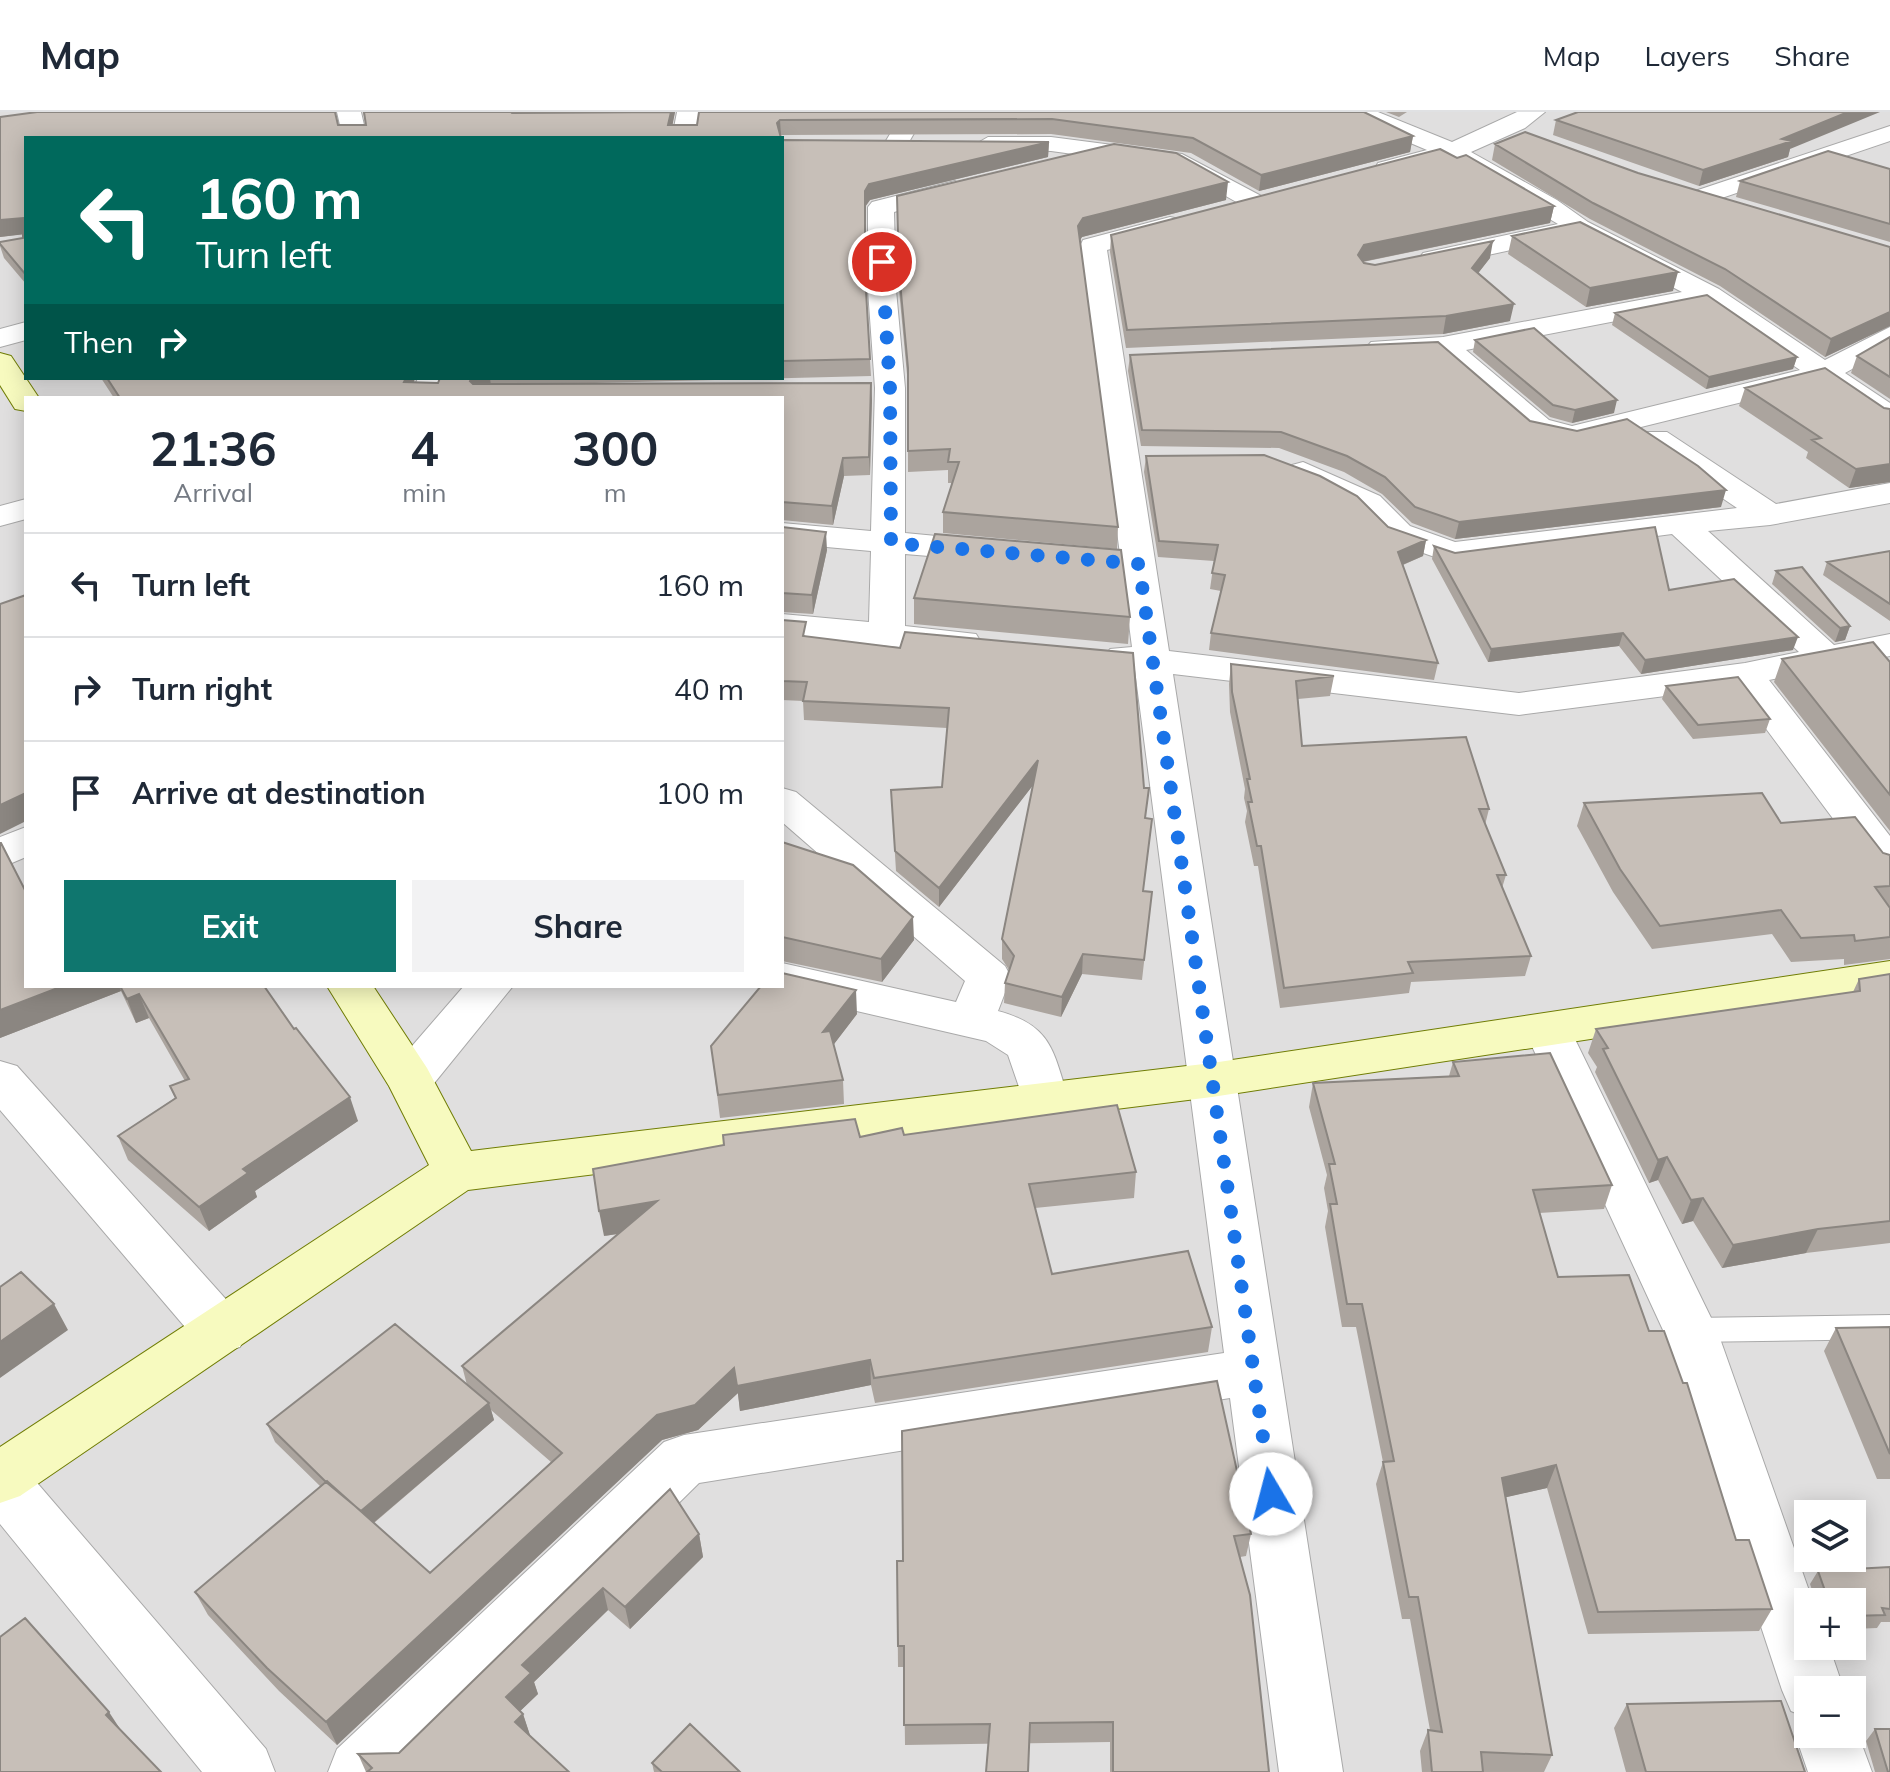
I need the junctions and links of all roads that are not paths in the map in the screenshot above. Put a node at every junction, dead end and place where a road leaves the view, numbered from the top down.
1 (349, 112) edge
2 (689, 112) edge
3 (926, 112) edge
4 (1357, 112) edge
5 (1533, 112) edge
6 (1507, 131) junction
7 (1890, 133) edge
8 (355, 136) edge
9 (684, 136) edge
10 (1533, 140) edge
11 (867, 144) edge
12 (896, 144) junction
13 (927, 144) edge
14 (958, 144) edge
15 (1452, 151) junction
16 (1113, 152) junction
17 (1034, 170) edge
18 (1361, 175) edge
19 (979, 184) edge
20 (1675, 190) edge
21 (1286, 195) edge
22 (1701, 197) junction
23 (1256, 203) junction
24 (1745, 210) edge
25 (1226, 211) edge
26 (1196, 219) edge
27 (1579, 228) junction
28 (1413, 263) edge
29 (1709, 295) junction
30 (24, 332) edge
31 (1890, 336) edge
32 (0, 338) edge
33 (1443, 346) junction
34 (1347, 350) edge
35 (0, 362) edge
36 (1821, 374) junction
37 (24, 399) edge
38 (1890, 417) edge
39 (1628, 421) junction
40 (1280, 463) edge
41 (1890, 493) edge
42 (24, 510) edge
43 (1770, 515) junction
44 (0, 516) edge
45 (1680, 523) junction
46 (784, 533) edge
47 (891, 543) junction
48 (1015, 553) edge
49 (784, 625) edge
50 (887, 634) junction
51 (996, 645) edge
52 (1890, 645) edge
53 (1090, 654) edge
54 (1827, 658) junction
55 (1152, 660) junction
56 (1745, 674) junction
57 (784, 803) edge
58 (24, 841) edge
59 (0, 854) edge
60 (1890, 865) edge
61 (1890, 977) edge
62 (784, 979) edge
63 (351, 988) edge
64 (488, 988) edge
65 (971, 1022) junction
66 (1547, 1029) junction
67 (410, 1080) junction
68 (1212, 1080) junction
69 (6, 1094) edge
70 (1045, 1100) junction
71 (457, 1172) junction
72 (1890, 1327) edge
73 (1690, 1330) junction
74 (221, 1331) junction
75 (1254, 1371) junction
76 (0, 1479) edge
77 (1808, 1676) edge
78 (1832, 1748) edge
79 (243, 1772) edge
80 (360, 1772) edge
81 (1311, 1772) edge
82 (1840, 1772) edge

1 - 8 street
2 - 9 street
3 - 12 street
4 - 15 street
5 - 6 street
6 - 10 street
6 - 15 street
7 - 22 street
11 - 12 street
12 - 13 street
14 - 16 street
15 - 18 street
15 - 27 street
16 - 17 street
16 - 23 street
19 - 47 street
20 - 22 street
21 - 23 street
22 - 24 street
23 - 25 street
26 - 55 street
27 - 28 street
27 - 29 street
29 - 33 street
29 - 36 street
30 - 32 street
31 - 36 street
33 - 34 street
33 - 39 street
35 - 37 street
36 - 38 street
36 - 39 street
39 - 43 street
40 - 45 street
41 - 43 street
42 - 44 street
43 - 45 street
45 - 54 street
46 - 47 street
47 - 48 street
47 - 50 street
49 - 50 street
50 - 51 street
52 - 54 street
53 - 55 street
54 - 56 street
55 - 56 street
55 - 68 street
56 - 60 street
57 - 65 street
58 - 59 street
61 - 66 street
62 - 65 street
63 - 67 street
64 - 67 street
65 - 70 street
66 - 68 street
66 - 73 street
67 - 71 street
68 - 70 street
68 - 75 street
69 - 74 street
70 - 71 street
71 - 74 street
72 - 73 lane
73 - 77 street
74 - 76 street
75 - 80 street
75 - 81 street
76 - 79 street
78 - 82 street

